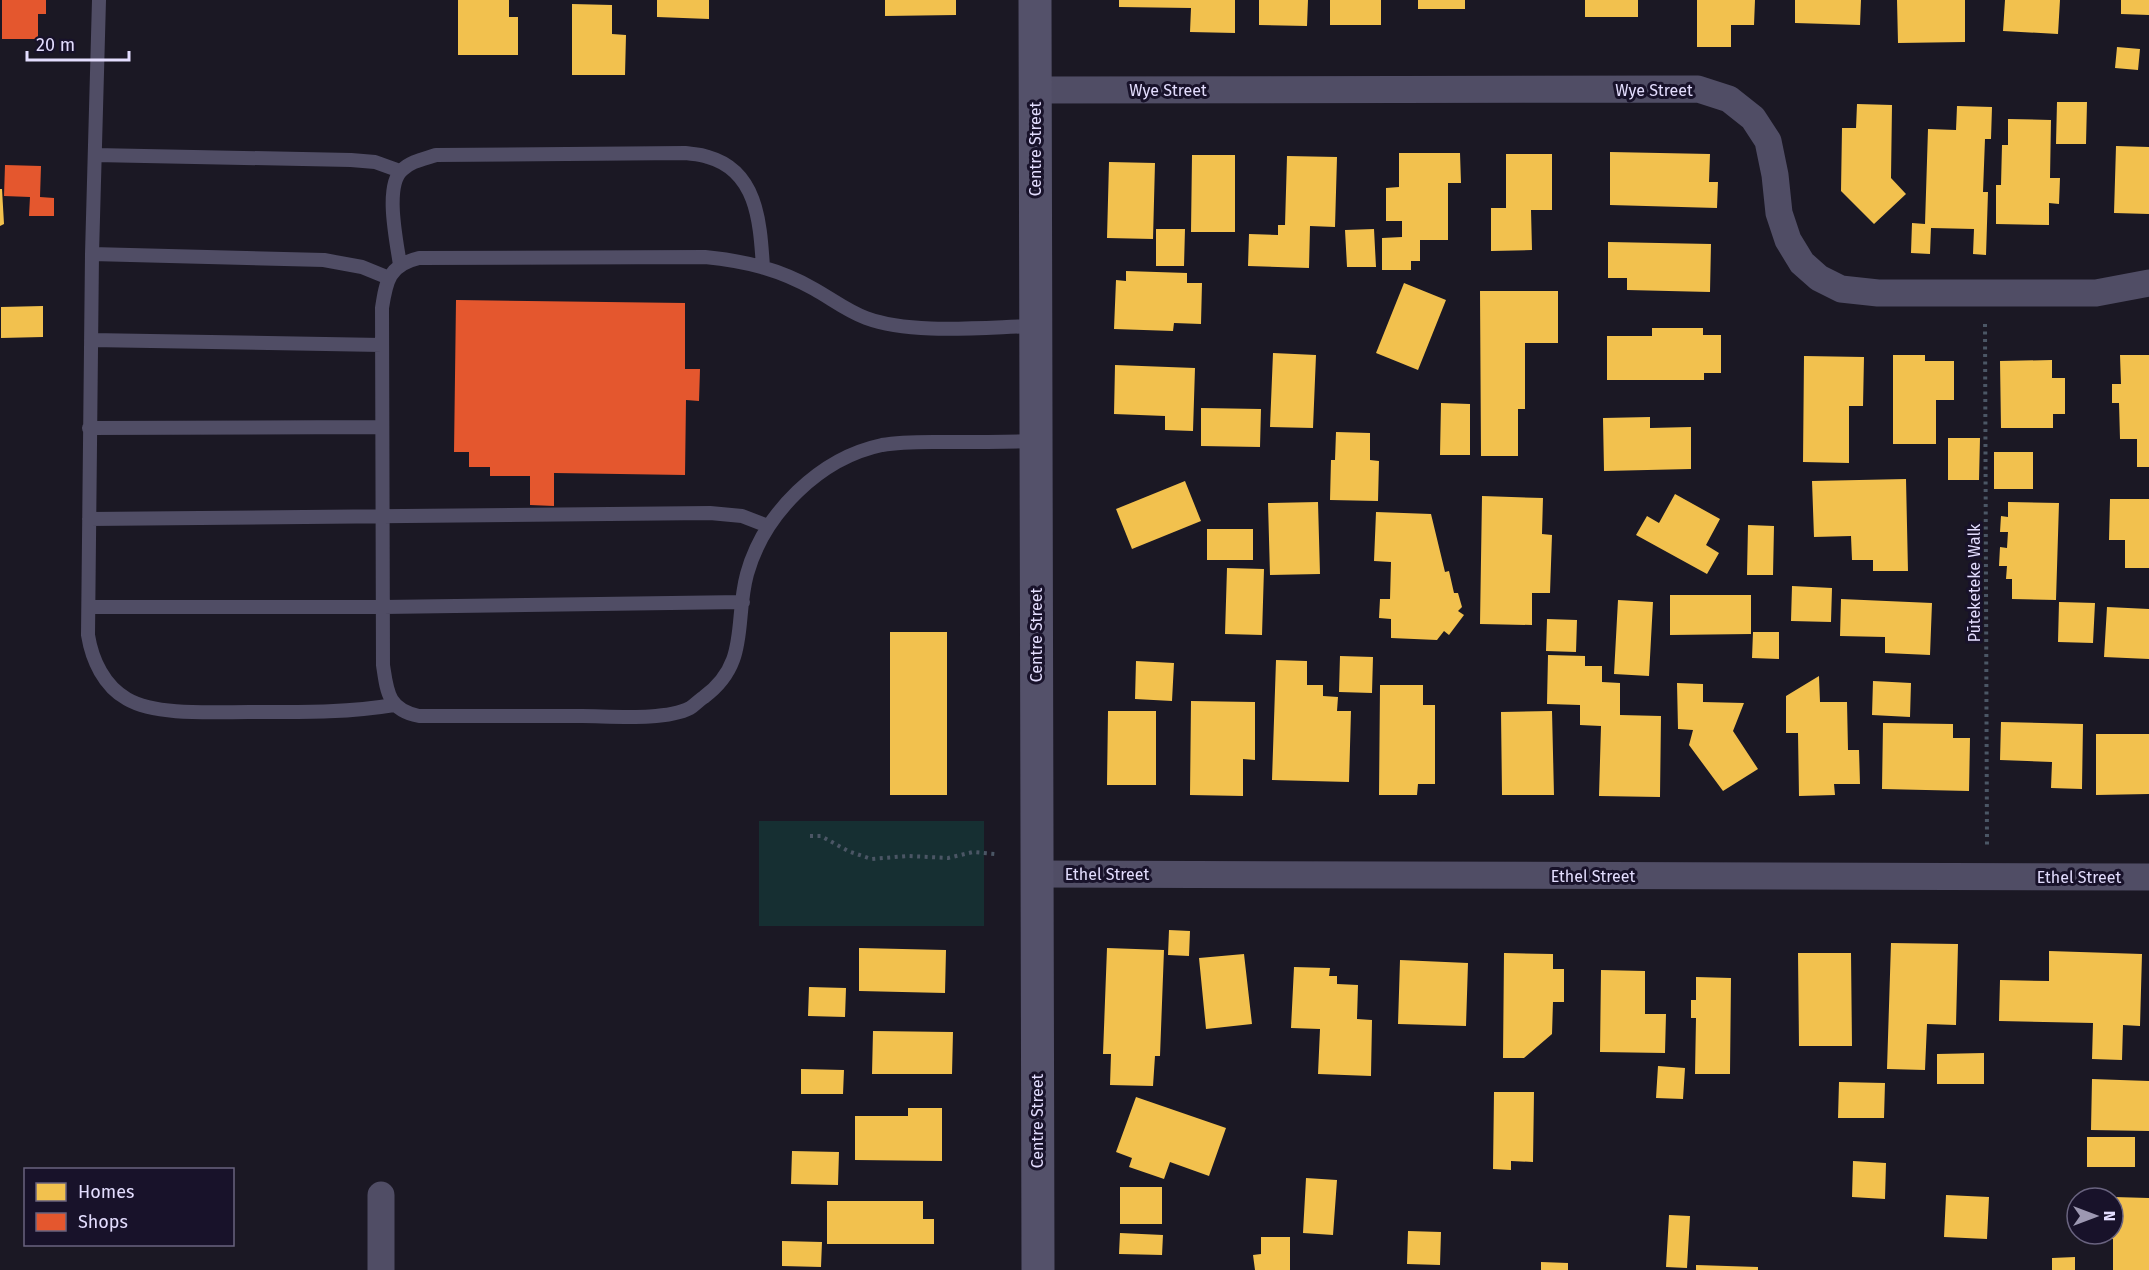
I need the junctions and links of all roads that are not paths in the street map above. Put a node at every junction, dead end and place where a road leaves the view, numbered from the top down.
1 (99, 0) edge
2 (1035, 0) edge
3 (1035, 90) junction
4 (95, 155) junction
5 (400, 171) junction
6 (92, 254) junction
7 (400, 265) junction
8 (763, 267) junction
9 (389, 278) junction
10 (2149, 283) edge
11 (1035, 326) junction
12 (91, 340) junction
13 (382, 345) junction
14 (381, 427) junction
15 (89, 428) junction
16 (1036, 441) junction
17 (381, 516) junction
18 (89, 519) junction
19 (768, 526) junction
20 (743, 602) junction
21 (89, 607) junction
22 (382, 607) junction
23 (394, 705) junction
24 (1037, 874) junction
25 (2149, 877) edge
26 (381, 1195) dead end
27 (381, 1270) edge
28 (1038, 1270) edge

1 - 4 lane
2 - 3 street, Centre Street
3 - 10 street, Wye Street
3 - 11 street, Centre Street
4 - 5 lane
4 - 6 lane
5 - 7 lane
5 - 8 lane
6 - 9 lane
6 - 12 lane
7 - 8 lane
7 - 9 lane
8 - 11 lane
9 - 13 lane
11 - 16 street, Centre Street
12 - 13 lane
12 - 15 lane
13 - 14 lane
14 - 15 lane
14 - 17 lane
15 - 18 lane
16 - 19 lane
16 - 24 street, Centre Street
17 - 18 lane
17 - 19 lane
17 - 22 lane
18 - 21 lane
19 - 20 lane
20 - 22 lane
20 - 23 lane
21 - 22 lane
21 - 23 lane
22 - 23 lane
24 - 25 street, Ethel Street
24 - 28 street, Centre Street
26 - 27 street

